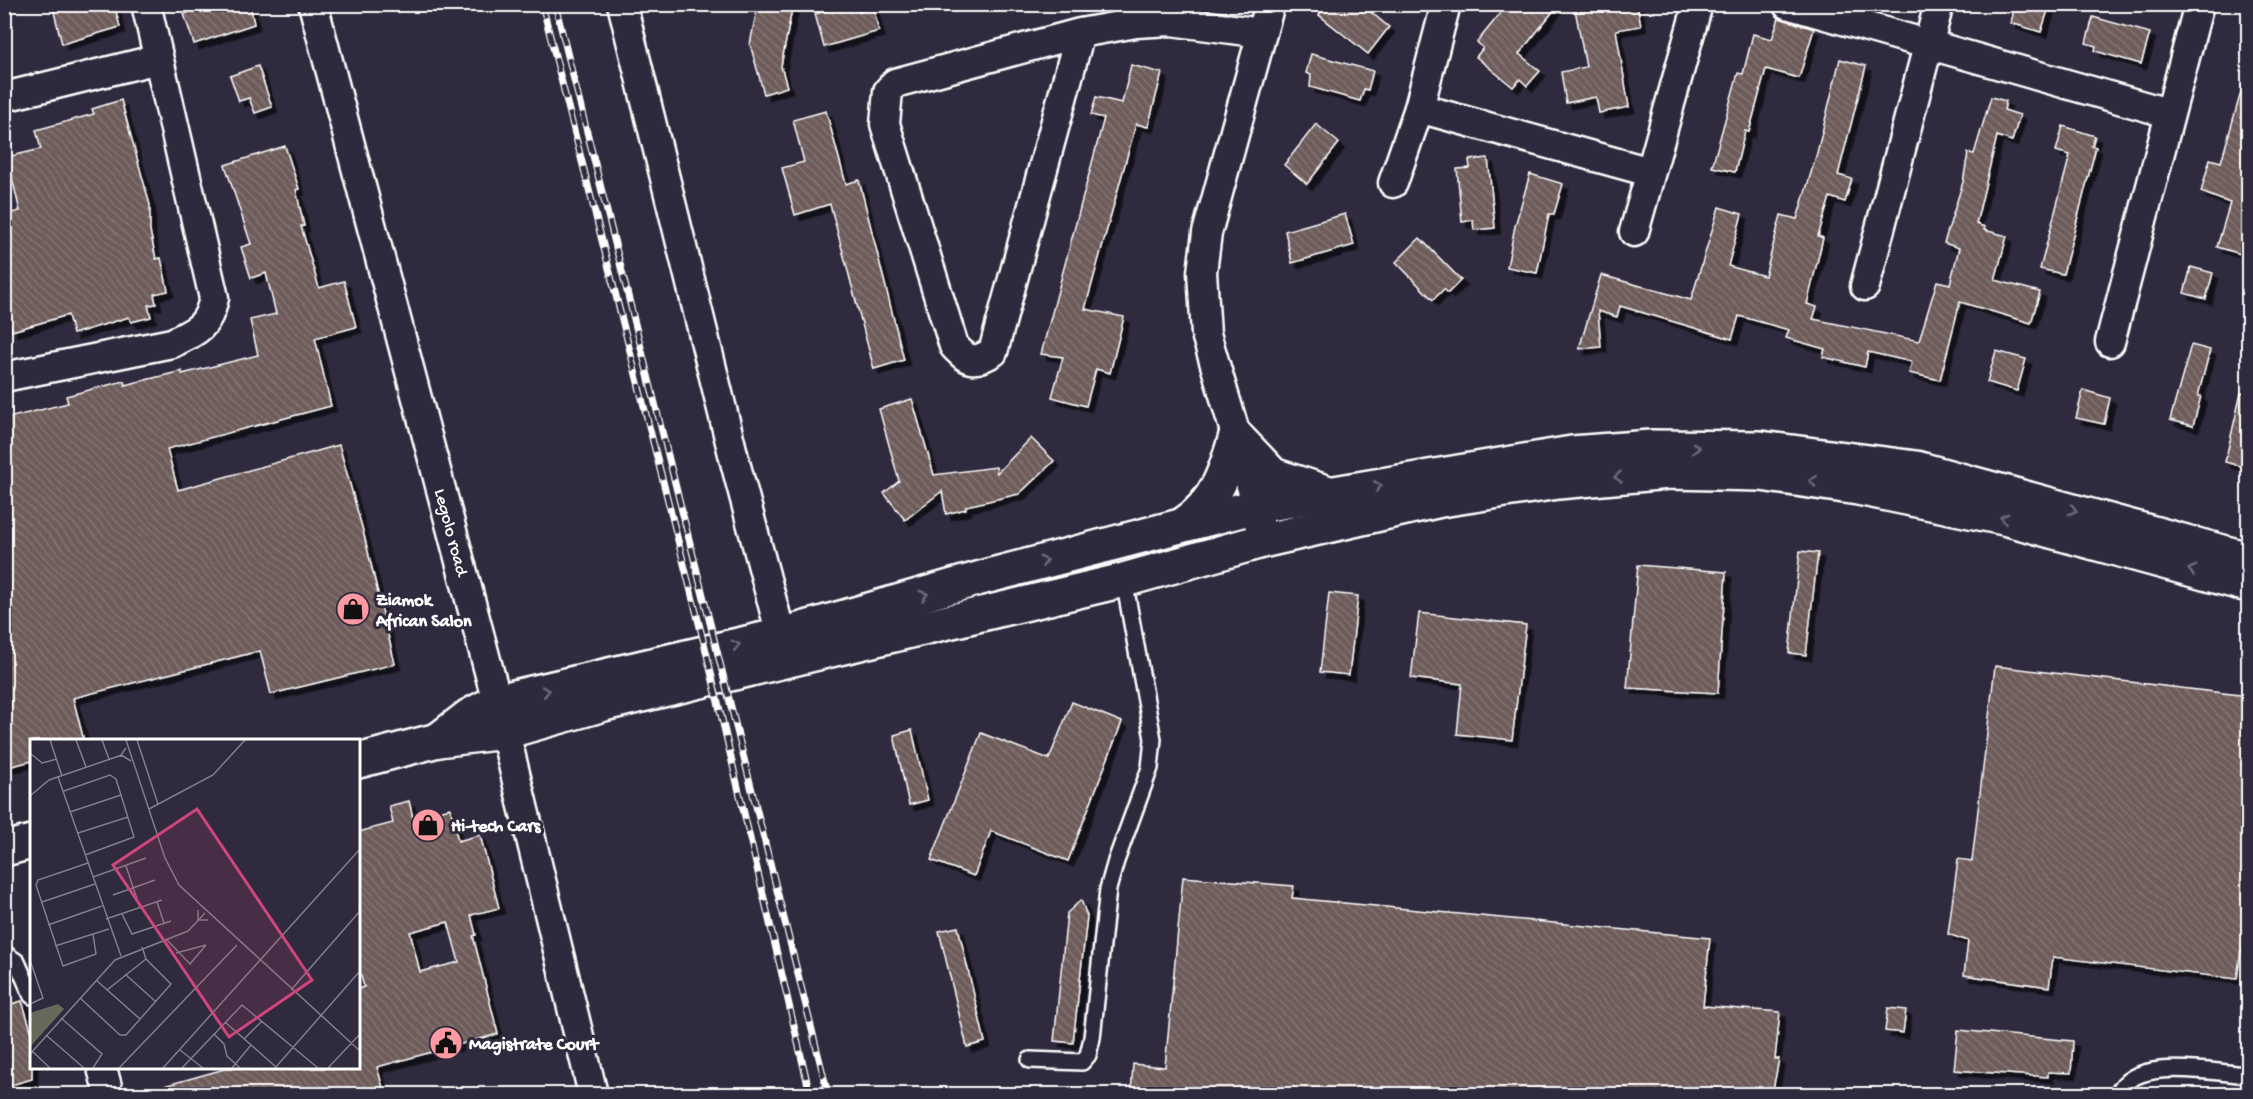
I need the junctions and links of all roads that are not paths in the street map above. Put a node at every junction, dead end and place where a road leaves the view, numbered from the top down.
1 (146, 4) edge
2 (313, 4) edge
3 (622, 4) edge
4 (1270, 4) edge
5 (1446, 4) edge
6 (1698, 4) edge
7 (1787, 4) edge
8 (1939, 4) edge
9 (2199, 4) edge
10 (1080, 33) junction
11 (1262, 33) junction
12 (1929, 43) junction
13 (158, 59) junction
14 (4, 97) edge
15 (1419, 108) junction
16 (2168, 112) junction
17 (1650, 172) junction
18 (1393, 183) dead end
19 (1634, 232) dead end
20 (1865, 286) dead end
21 (2110, 342) dead end
22 (4, 377) edge
23 (1236, 436) junction
24 (1914, 482) junction
25 (1332, 494) junction
26 (1257, 506) junction
27 (1184, 524) junction
28 (1262, 541) junction
29 (2248, 559) edge
30 (1124, 580) junction
31 (2248, 585) edge
32 (782, 635) junction
33 (497, 701) junction
34 (505, 732) junction
35 (438, 740) junction
36 (360, 760) edge
37 (30, 842) edge
38 (4, 849) edge
39 (4, 953) edge
40 (30, 991) edge
41 (1029, 1060) dead end
42 (102, 1069) edge
43 (2248, 1075) edge
44 (109, 1095) edge
45 (594, 1095) edge
46 (2118, 1095) edge

1 - 13 street
2 - 33 street, Legolo road
3 - 32 street
4 - 11 street
5 - 15 street
6 - 17 street
7 - 12 street
8 - 12 street
9 - 16 street
10 - 10 street
10 - 11 street
11 - 23 street
12 - 16 street
12 - 20 street
13 - 14 street
13 - 22 street
15 - 17 street
15 - 18 street
16 - 21 street
17 - 19 street
23 - 25 main road
23 - 26 street
23 - 27 main road
25 -> 24 main road
24 -> 28 main road
24 -> 29 main road
31 -> 24 main road
25 - 26 main road
26 - 27 main road
26 - 28 street
32 -> 27 main road
28 - 30 main road
30 - 34 main road
30 - 41 lane
33 -> 32 main road
33 - 34 street, Legolo road
33 - 35 main road
34 - 35 main road
34 - 45 street, Legolo road
35 - 36 main road
37 - 38 main road
39 - 40 lane
42 - 44 street
43 - 46 lane

